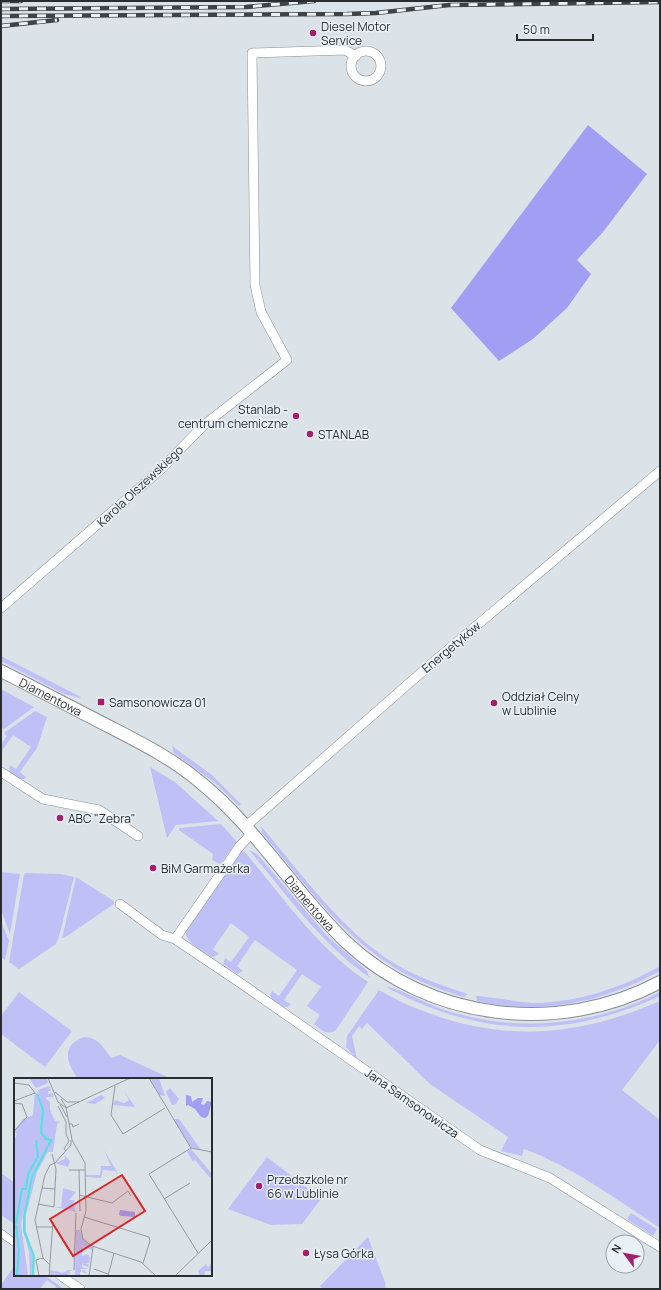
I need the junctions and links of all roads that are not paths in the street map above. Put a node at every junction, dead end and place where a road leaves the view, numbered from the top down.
1 (356, 56) dead end
2 (660, 471) edge
3 (1, 608) edge
4 (1, 671) edge
5 (1, 772) edge
6 (248, 830) junction
7 (138, 836) dead end
8 (120, 904) dead end
9 (175, 939) junction
10 (660, 982) edge
11 (1, 1233) edge
12 (14, 1242) edge
13 (660, 1247) edge
14 (61, 1276) edge
15 (80, 1289) edge

1 - 3 street, Karola Olszewskiego
2 - 6 street, Energetyków
4 - 6 street, Diamentowa
5 - 7 street
6 - 9 street, Energetyków
6 - 10 street, Diamentowa
8 - 9 street, Jana Samsonowicza
9 - 13 street, Jana Samsonowicza
11 - 12 street
14 - 15 street

